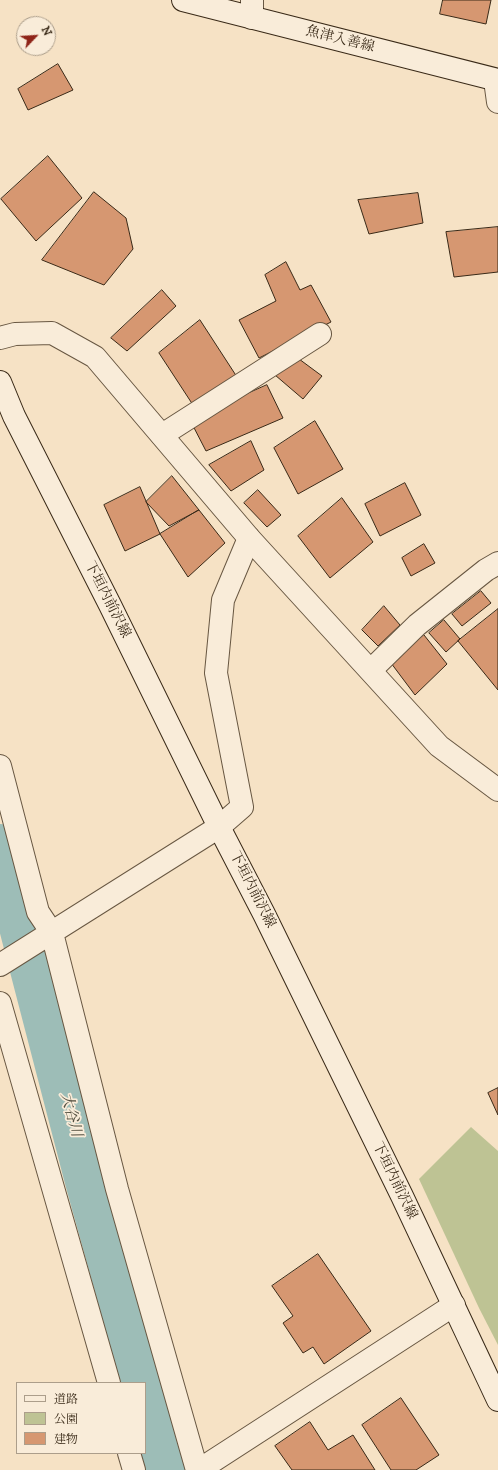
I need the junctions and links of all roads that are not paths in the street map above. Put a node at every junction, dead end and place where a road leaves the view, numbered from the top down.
1 (183, 0) edge
2 (252, 9) edge
3 (497, 80) edge
4 (498, 102) edge
5 (320, 334) dead end
6 (0, 338) edge
7 (0, 382) edge
8 (162, 435) junction
9 (249, 538) junction
10 (498, 563) edge
11 (371, 670) junction
12 (0, 766) edge
13 (498, 790) edge
14 (219, 827) junction
15 (44, 938) junction
16 (2, 963) edge
17 (0, 1003) edge
18 (454, 1305) junction
19 (109, 1382) edge
20 (498, 1400) edge
21 (129, 1454) edge
22 (134, 1470) edge
23 (198, 1470) edge

1 - 2 street, 魚津入善線
2 - 3 street, 魚津入善線
3 - 4 street
5 - 8 street
6 - 8 street
7 - 14 street, 下垣内前沢線
8 - 9 street
9 - 11 street
9 - 14 street
10 - 11 street
11 - 13 street
12 - 15 street
14 - 15 street
14 - 18 street, 下垣内前沢線
15 - 16 street
15 - 23 street
17 - 19 street
18 - 20 street, 下垣内前沢線
18 - 23 street
21 - 22 street

